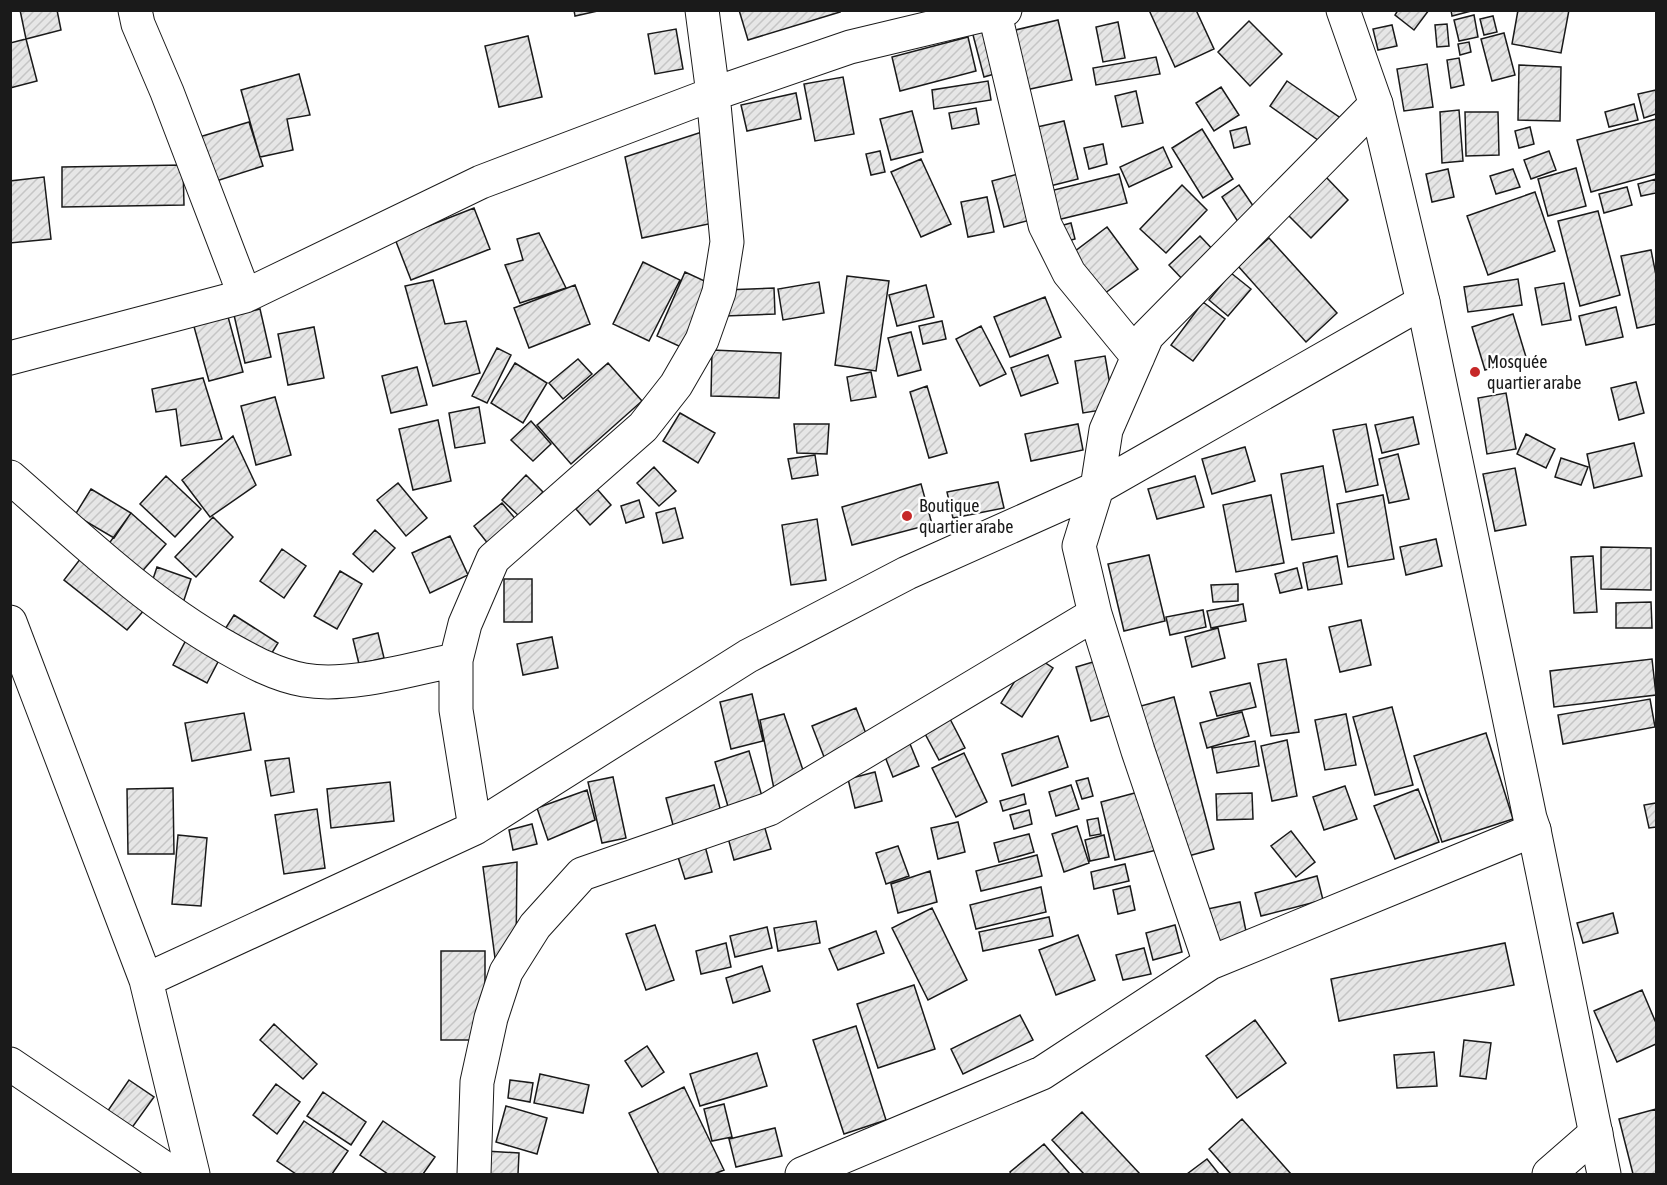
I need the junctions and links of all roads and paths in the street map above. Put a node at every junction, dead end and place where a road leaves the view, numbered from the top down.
1 (135, 10) edge
2 (702, 10) edge
3 (1343, 10) edge
4 (998, 11) edge
5 (713, 94) junction
6 (1376, 104) junction
7 (245, 297) junction
8 (1423, 302) junction
9 (1138, 357) junction
10 (10, 358) edge
11 (10, 477) edge
12 (1097, 488) junction
13 (1095, 615) junction
14 (10, 622) edge
15 (456, 660) junction
16 (476, 828) junction
17 (1534, 830) junction
18 (1210, 963) junction
19 (146, 980) junction
20 (10, 1064) edge
21 (1596, 1133) junction
22 (173, 1174) edge
23 (193, 1174) edge
24 (474, 1174) edge
25 (802, 1174) edge
26 (1549, 1174) edge
27 (1604, 1174) edge

1 - 7 street
2 - 5 street
3 - 6 street
4 - 5 street
4 - 9 street
5 - 7 street
5 - 15 street
6 - 8 street
6 - 9 street
7 - 10 street
8 - 12 street
8 - 17 street
9 - 12 street
11 - 15 street
12 - 13 street
12 - 16 street
13 - 18 street
13 - 24 street
14 - 19 street
15 - 16 street
16 - 19 street
17 - 18 street
17 - 21 street
18 - 25 street
19 - 23 street
20 - 22 street
21 - 26 street
21 - 27 street

